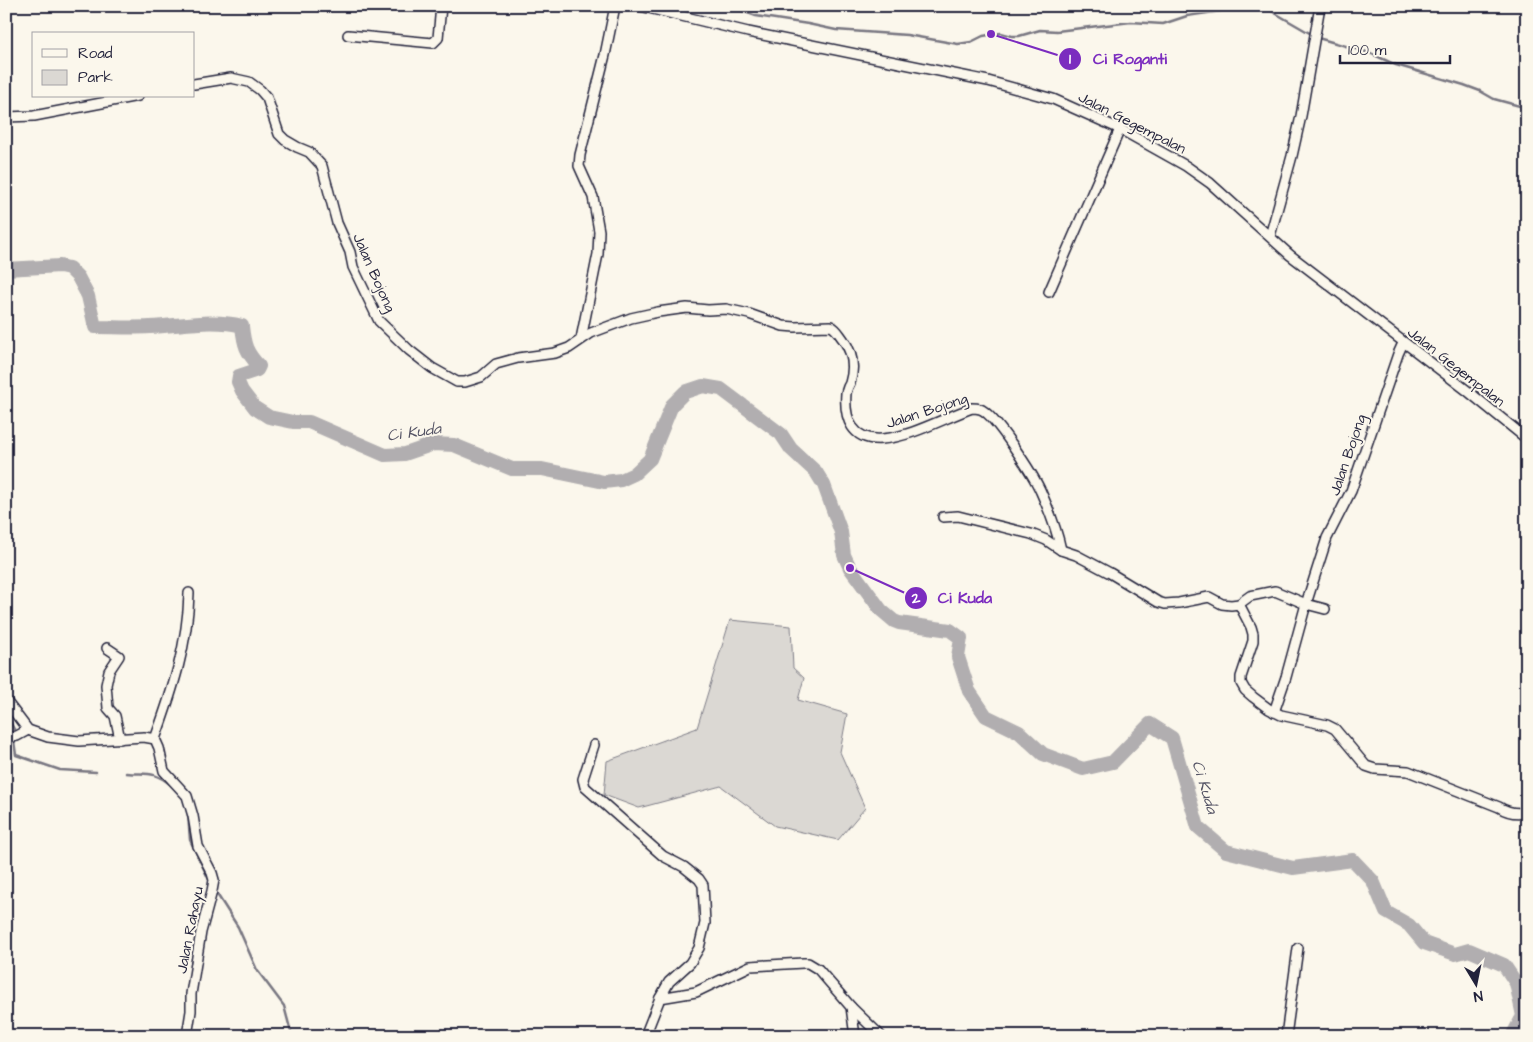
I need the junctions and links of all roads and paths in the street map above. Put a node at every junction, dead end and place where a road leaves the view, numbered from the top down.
1 (441, 6) edge
2 (614, 6) edge
3 (640, 6) edge
4 (1320, 6) edge
5 (348, 36) dead end
6 (195, 84) edge
7 (128, 98) edge
8 (6, 117) edge
9 (1120, 129) junction
10 (1270, 236) junction
11 (1049, 292) dead end
12 (581, 339) junction
13 (1403, 343) junction
14 (1527, 439) edge
15 (943, 517) dead end
16 (1061, 550) junction
17 (189, 593) dead end
18 (1239, 604) junction
19 (1306, 604) junction
20 (1325, 609) dead end
21 (107, 648) dead end
22 (6, 702) edge
23 (1274, 712) junction
24 (28, 730) junction
25 (12, 737) edge
26 (120, 739) junction
27 (155, 739) junction
28 (594, 745) dead end
29 (1527, 812) edge
30 (1298, 948) dead end
31 (660, 998) junction
32 (851, 1007) junction
33 (187, 1036) edge
34 (644, 1036) edge
35 (855, 1036) edge
36 (880, 1036) edge
37 (1286, 1036) edge

1 - 5 street
2 - 12 street
3 - 9 street, Jalan Gegempalan
4 - 10 street
6 - 12 street, Jalan Bojong
7 - 8 street
9 - 10 street, Jalan Gegempalan
9 - 11 street
10 - 13 street, Jalan Gegempalan
12 - 16 street, Jalan Bojong
13 - 14 street, Jalan Gegempalan
13 - 19 street, Jalan Bojong
15 - 16 street
16 - 18 street
17 - 27 street
18 - 19 street
18 - 23 street
19 - 20 street
19 - 23 street, Jalan Bojong
21 - 26 street
22 - 24 street
23 - 29 street
24 - 25 street
24 - 26 street
26 - 27 street
27 - 33 street, Jalan Rahayu
28 - 31 street
30 - 37 street
31 - 32 street
31 - 34 street
32 - 35 street
32 - 36 street

